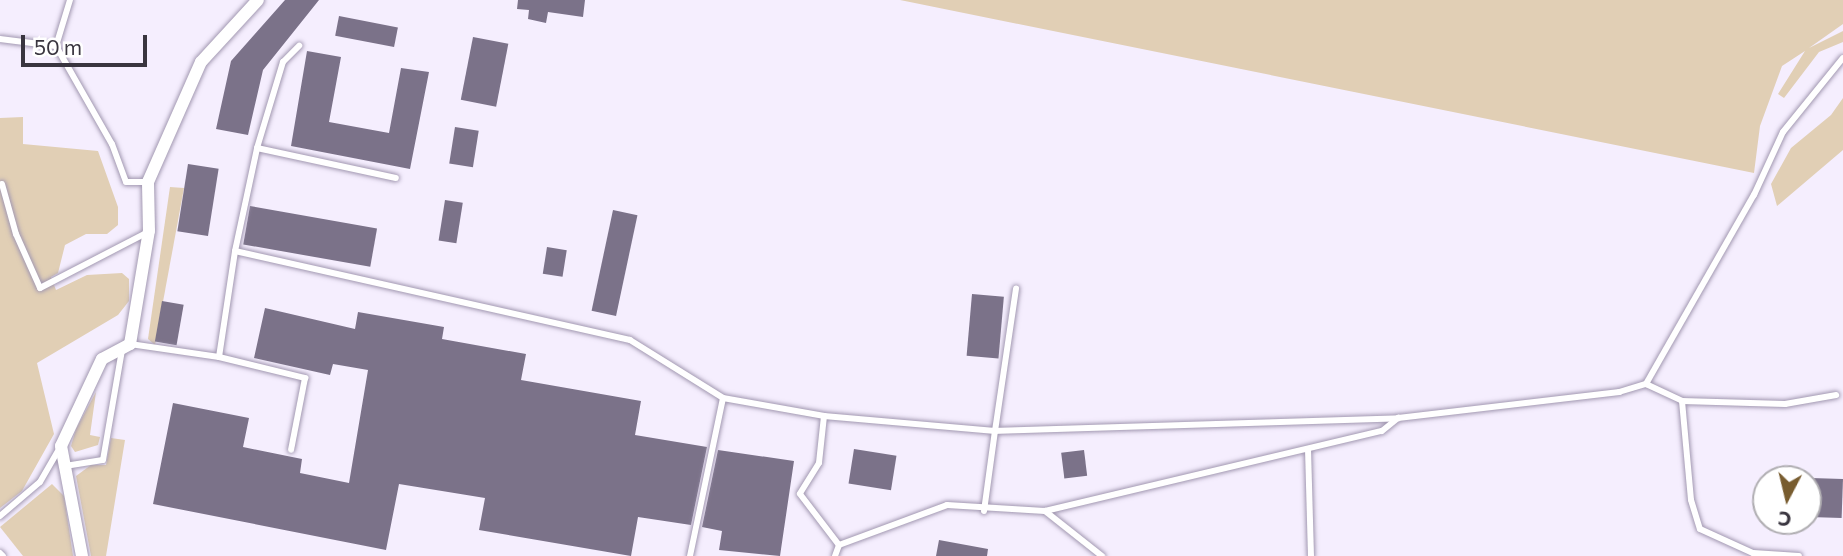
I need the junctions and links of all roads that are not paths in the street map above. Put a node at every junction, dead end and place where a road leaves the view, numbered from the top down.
1 (70, 0) edge
2 (258, 0) edge
3 (0, 39) edge
4 (56, 46) junction
5 (299, 46) dead end
6 (1843, 58) edge
7 (257, 148) junction
8 (396, 178) dead end
9 (148, 182) junction
10 (2, 184) dead end
11 (149, 232) junction
12 (235, 251) junction
13 (1016, 289) dead end
14 (127, 346) junction
15 (219, 357) junction
16 (1646, 384) junction
17 (1836, 396) dead end
18 (723, 398) junction
19 (1682, 401) junction
20 (824, 416) junction
21 (1398, 418) junction
22 (995, 431) junction
23 (61, 446) junction
24 (1308, 449) junction
25 (291, 450) dead end
26 (65, 466) junction
27 (984, 511) junction
28 (1045, 511) junction
29 (0, 516) edge
30 (839, 545) junction
31 (82, 556) edge
32 (690, 556) edge
33 (835, 556) edge
34 (1102, 556) edge
35 (1311, 556) edge
36 (1799, 556) edge

1 - 4 lane
2 - 9 street
3 - 4 lane
4 - 9 lane
5 - 7 lane
6 - 16 lane
7 - 8 lane
7 - 12 lane
9 - 11 street
10 - 11 lane
11 - 14 street
12 - 15 lane
12 - 18 lane
13 - 22 lane
14 - 15 lane
14 - 23 street
14 - 26 lane
15 - 25 lane
16 - 19 lane
16 - 21 lane
17 - 19 lane
18 - 20 lane
18 - 32 lane
19 - 36 lane
20 - 22 lane
20 - 30 lane
21 - 22 lane
21 - 24 lane
22 - 27 lane
23 - 26 street
23 - 29 lane
24 - 28 lane
24 - 35 lane
26 - 31 street
27 - 28 lane
27 - 30 lane
28 - 34 lane
30 - 33 lane

